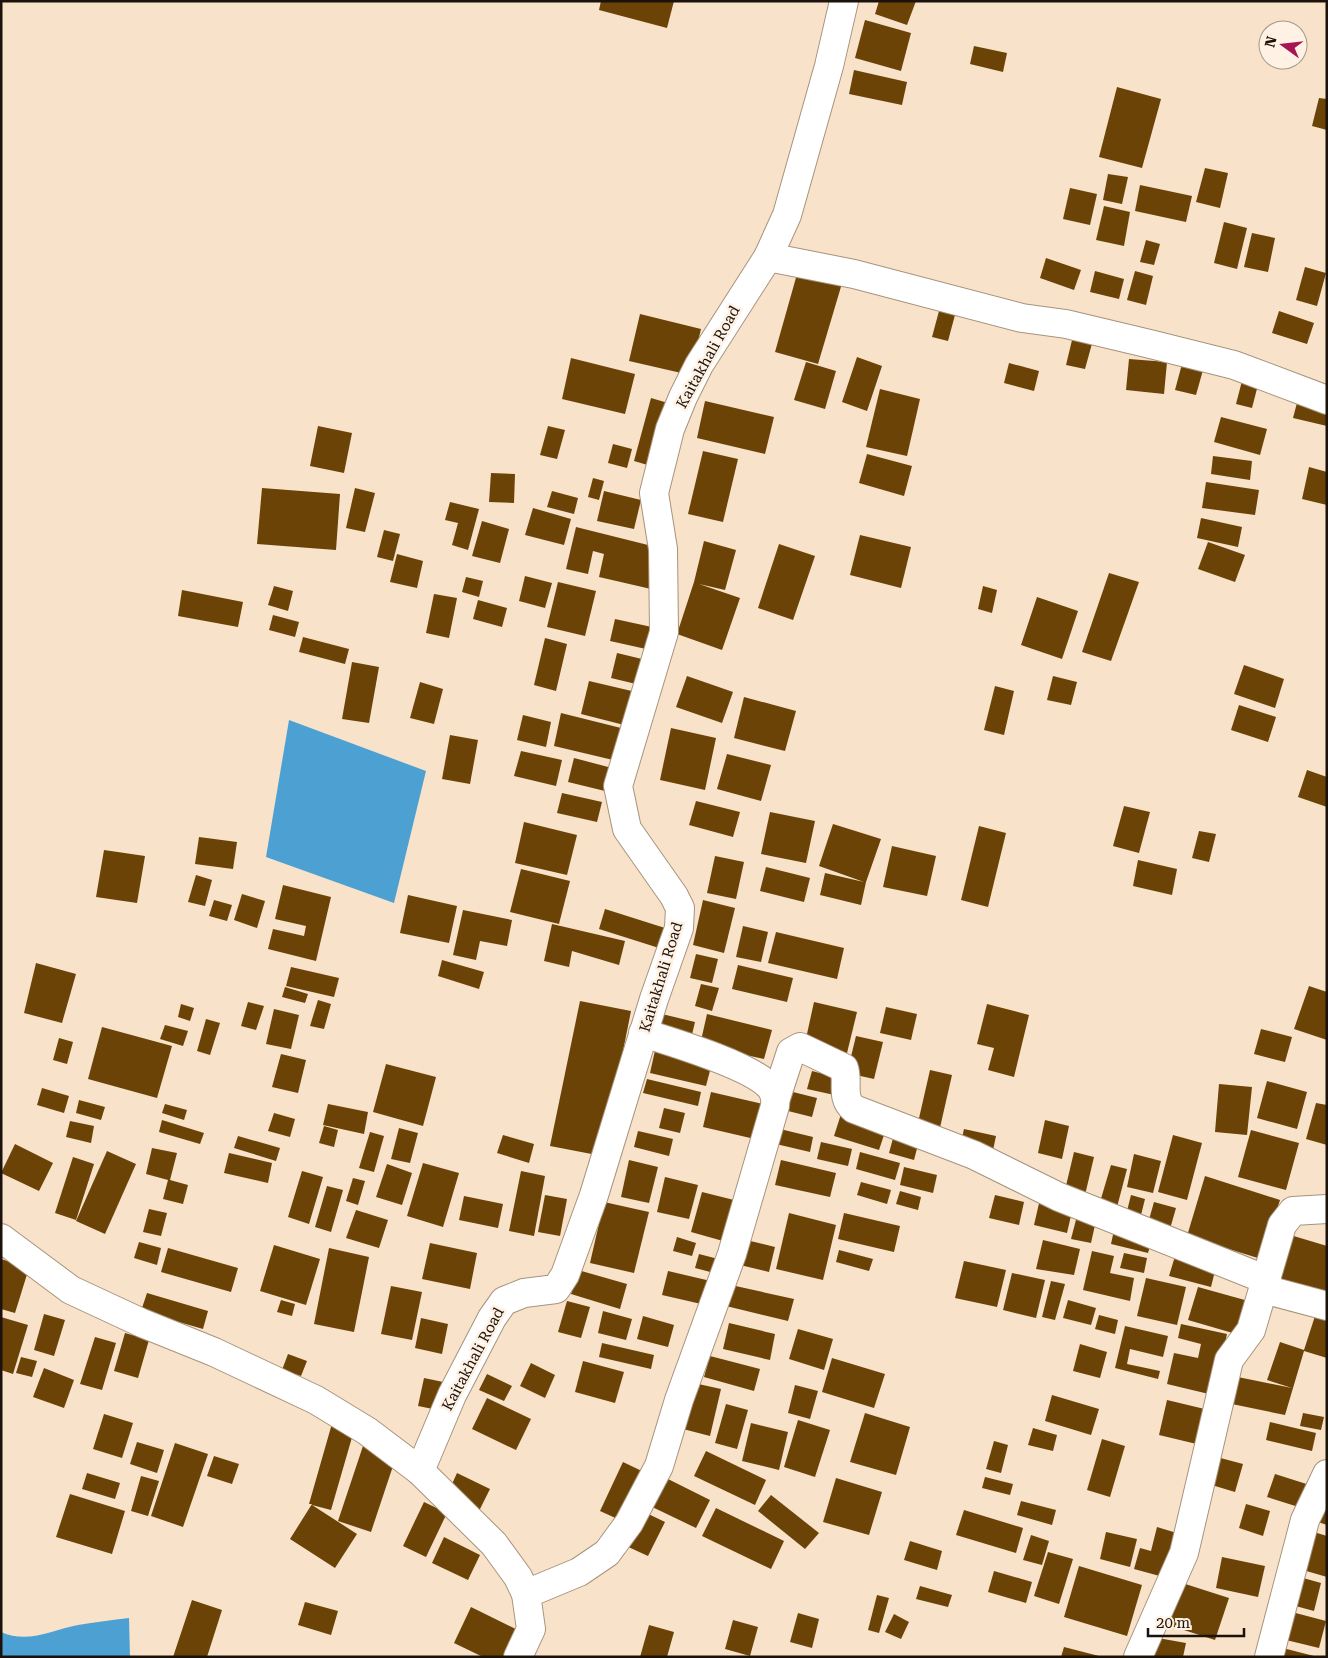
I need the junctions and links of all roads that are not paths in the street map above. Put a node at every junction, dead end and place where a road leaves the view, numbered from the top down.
1 (844, 1) edge
2 (768, 257) junction
3 (1327, 400) edge
4 (644, 1033) junction
5 (776, 1098) junction
6 (1327, 1209) edge
7 (1, 1238) edge
8 (1265, 1285) junction
9 (1327, 1306) edge
10 (420, 1471) junction
11 (1327, 1474) edge
12 (526, 1594) junction
13 (518, 1657) edge
14 (1138, 1657) edge
15 (1269, 1657) edge

1 - 2 street, Kaitakhali Road
2 - 3 street
2 - 4 street, Kaitakhali Road
4 - 5 street
4 - 10 street, Kaitakhali Road
5 - 8 street
5 - 12 street
6 - 8 street
7 - 10 street
8 - 9 street
8 - 14 street
10 - 12 street
11 - 15 street
12 - 13 street

